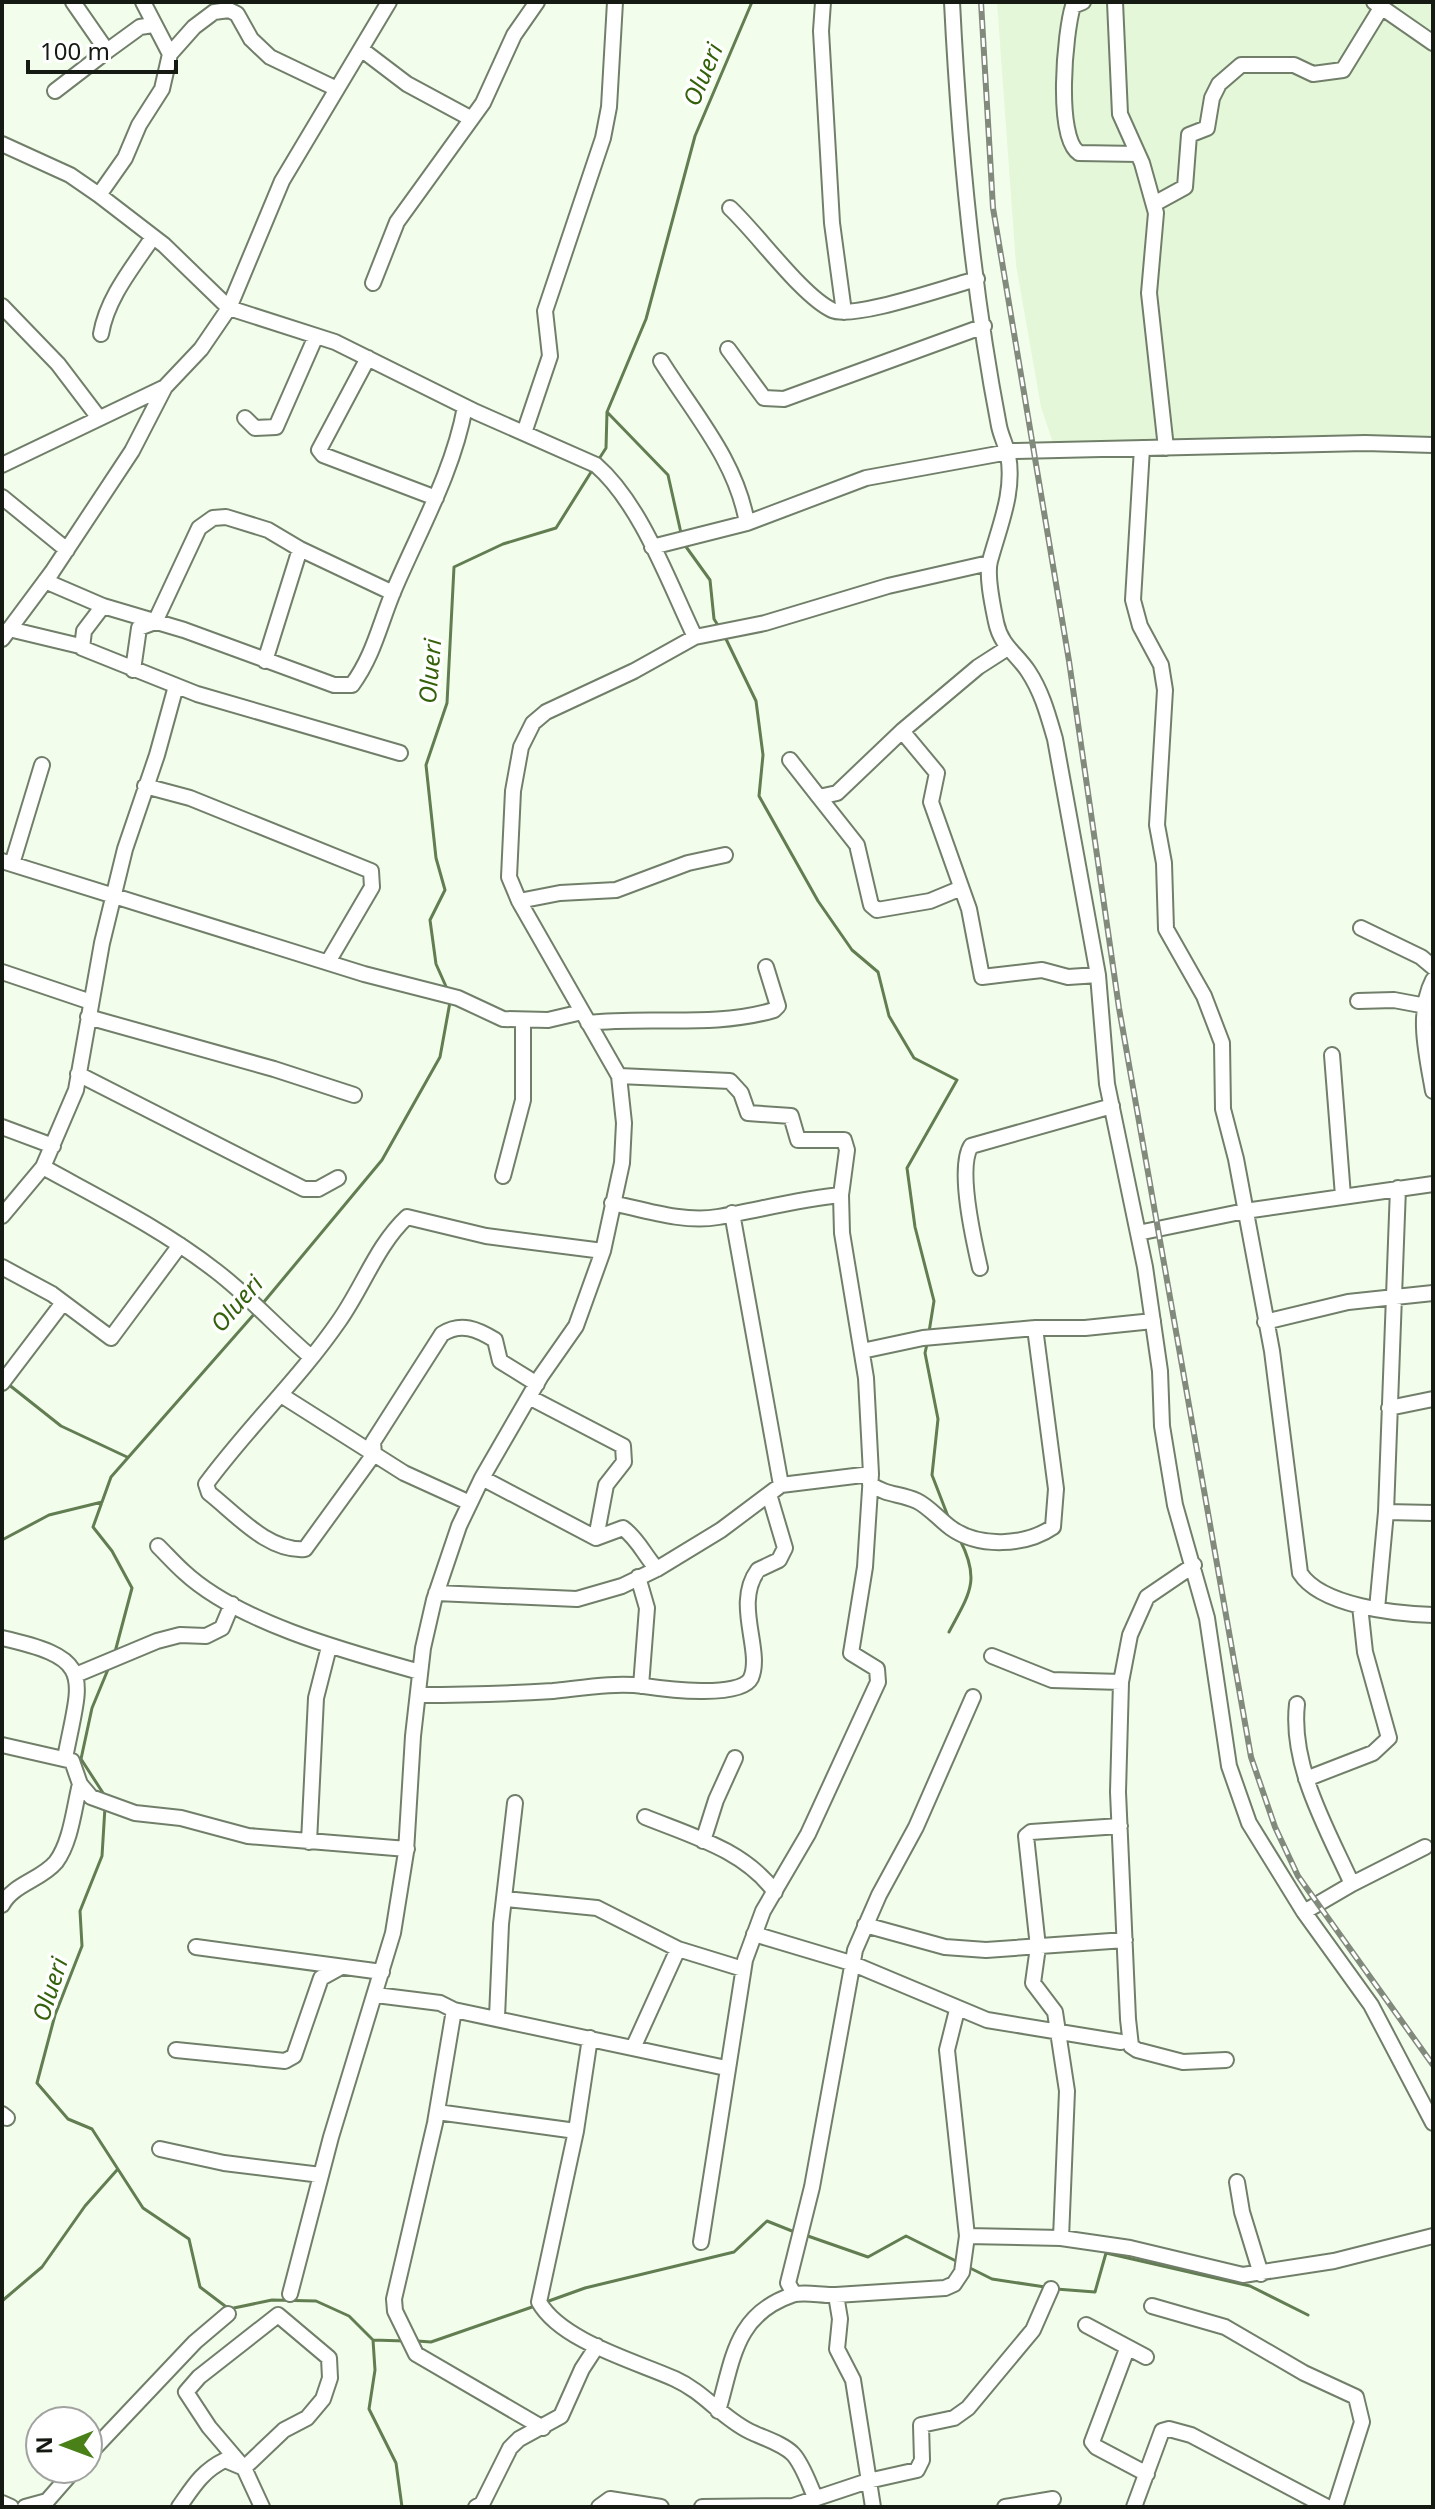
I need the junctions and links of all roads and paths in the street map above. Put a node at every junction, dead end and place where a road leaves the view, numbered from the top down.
1 (73, 2) edge
2 (143, 2) edge
3 (389, 2) edge
4 (537, 2) edge
5 (615, 2) edge
6 (823, 2) edge
7 (952, 2) edge
8 (1083, 2) edge
9 (1115, 2) edge
10 (1377, 5) edge
11 (234, 7) edge
12 (153, 25) junction
13 (1433, 43) edge
14 (361, 49) junction
15 (107, 51) junction
16 (170, 54) junction
17 (337, 89) junction
18 (55, 91) dead end
19 (470, 118) junction
20 (2, 144) edge
21 (1138, 154) junction
22 (99, 195) junction
23 (1154, 204) junction
24 (730, 208) dead end
25 (153, 237) junction
26 (977, 279) junction
27 (373, 283) dead end
28 (2, 306) edge
29 (229, 308) junction
30 (844, 312) junction
31 (16, 320) junction
32 (984, 326) junction
33 (2, 327) edge
34 (101, 334) dead end
35 (316, 336) junction
36 (728, 349) dead end
37 (368, 358) junction
38 (661, 361) dead end
39 (165, 387) junction
40 (465, 407) junction
41 (99, 418) junction
42 (245, 418) dead end
43 (524, 433) junction
44 (1433, 445) edge
45 (1142, 448) junction
46 (1166, 448) junction
47 (1008, 452) junction
48 (2, 465) edge
49 (2, 497) edge
50 (436, 498) junction
51 (747, 523) junction
52 (652, 547) junction
53 (300, 549) junction
54 (67, 550) junction
55 (989, 563) junction
56 (45, 581) junction
57 (393, 593) junction
58 (103, 606) junction
59 (155, 622) junction
60 (5, 634) edge
61 (695, 637) junction
62 (80, 646) junction
63 (1006, 649) junction
64 (265, 661) junction
65 (133, 670) junction
66 (176, 686) junction
67 (902, 731) junction
68 (400, 753) dead end
69 (790, 760) dead end
70 (42, 765) dead end
71 (145, 786) junction
72 (819, 797) junction
73 (725, 855) dead end
74 (7, 863) edge
75 (959, 889) junction
76 (113, 895) junction
77 (519, 901) junction
78 (1361, 928) dead end
79 (328, 962) junction
80 (766, 967) dead end
81 (1433, 967) edge
82 (2, 972) edge
83 (1098, 975) junction
84 (1433, 980) edge
85 (1358, 1001) dead end
86 (91, 1002) junction
87 (1426, 1006) junction
88 (88, 1017) junction
89 (585, 1018) junction
90 (523, 1022) junction
91 (1332, 1055) dead end
92 (78, 1074) junction
93 (619, 1076) junction
94 (1433, 1091) edge
95 (354, 1095) dead end
96 (1112, 1106) junction
97 (2, 1127) edge
98 (53, 1146) junction
99 (43, 1167) junction
100 (503, 1176) dead end
101 (338, 1178) dead end
102 (1433, 1184) edge
103 (1398, 1188) junction
104 (841, 1195) junction
105 (1343, 1196) junction
106 (612, 1203) junction
107 (1245, 1211) junction
108 (732, 1213) junction
109 (2, 1216) edge
110 (1138, 1233) junction
111 (180, 1245) junction
112 (603, 1251) junction
113 (2, 1267) edge
114 (980, 1268) dead end
115 (1433, 1293) edge
116 (1395, 1294) junction
117 (62, 1304) junction
118 (1153, 1321) junction
119 (1265, 1322) junction
120 (1035, 1328) junction
121 (862, 1351) junction
122 (311, 1357) junction
123 (2, 1383) edge
124 (537, 1384) junction
125 (281, 1395) junction
126 (529, 1397) junction
127 (1433, 1399) edge
128 (1389, 1408) junction
129 (374, 1454) junction
130 (482, 1478) junction
131 (871, 1479) junction
132 (775, 1490) junction
133 (470, 1503) junction
134 (1386, 1512) junction
135 (1433, 1513) edge
136 (596, 1538) junction
137 (158, 1546) dead end
138 (1194, 1565) junction
139 (657, 1569) junction
140 (638, 1577) junction
141 (436, 1593) junction
142 (232, 1604) junction
143 (1360, 1606) junction
144 (1377, 1609) junction
145 (1433, 1615) edge
146 (2, 1638) edge
147 (329, 1647) junction
148 (992, 1656) dead end
149 (420, 1672) junction
150 (78, 1674) junction
151 (1121, 1682) junction
152 (641, 1686) junction
153 (418, 1695) junction
154 (973, 1697) dead end
155 (1297, 1704) dead end
156 (2, 1745) edge
157 (65, 1758) junction
158 (735, 1758) dead end
159 (1306, 1779) junction
160 (80, 1784) junction
161 (515, 1803) dead end
162 (645, 1817) dead end
163 (1120, 1826) junction
164 (703, 1841) junction
165 (309, 1842) junction
166 (1425, 1847) dead end
167 (407, 1849) junction
168 (1352, 1884) junction
169 (775, 1892) junction
170 (505, 1899) junction
171 (2, 1905) edge
172 (1304, 1912) junction
173 (865, 1925) junction
174 (754, 1934) junction
175 (1125, 1940) junction
176 (196, 1947) dead end
177 (1038, 1947) junction
178 (678, 1949) junction
179 (851, 1963) junction
180 (341, 1967) junction
181 (743, 1969) junction
182 (382, 1972) junction
183 (376, 1995) junction
184 (454, 2010) junction
185 (957, 2010) junction
186 (497, 2017) junction
187 (1060, 2035) junction
188 (590, 2038) junction
189 (1121, 2042) dead end
190 (633, 2048) junction
191 (176, 2050) dead end
192 (1226, 2060) dead end
193 (726, 2068) junction
194 (437, 2112) junction
195 (1433, 2123) edge
196 (576, 2131) junction
197 (160, 2149) dead end
198 (321, 2175) junction
199 (1237, 2182) dead end
200 (967, 2236) junction
201 (1433, 2236) edge
202 (1061, 2238) junction
203 (701, 2242) dead end
204 (1261, 2274) junction
205 (1051, 2289) dead end
206 (290, 2294) dead end
207 (794, 2294) junction
208 (836, 2295) junction
209 (1152, 2306) dead end
210 (228, 2314) dead end
211 (1086, 2325) dead end
212 (597, 2346) junction
213 (1127, 2349) junction
214 (1146, 2357) dead end
215 (718, 2411) junction
216 (543, 2428) junction
217 (104, 2438) edge
218 (244, 2468) junction
219 (1147, 2474) junction
220 (868, 2481) junction
221 (61, 2485) edge
222 (815, 2497) junction
223 (1053, 2499) dead end
224 (2, 2503) edge
225 (11, 2507) edge
226 (25, 2507) edge
227 (179, 2507) edge
228 (262, 2507) edge
229 (476, 2507) edge
230 (599, 2507) edge
231 (661, 2507) edge
232 (702, 2507) edge
233 (873, 2507) edge
234 (1005, 2507) edge
235 (1134, 2507) edge
236 (1327, 2507) edge
237 (1335, 2507) edge

1 - 15 street
2 - 12 street
3 - 14 street
4 - 19 street
5 - 43 street
6 - 30 street
7 - 26 street
8 - 21 street
9 - 21 street
10 - 13 street
10 - 23 street
11 - 16 street
11 - 17 street
12 - 15 street
12 - 16 street
14 - 17 street
14 - 19 street
15 - 18 street
16 - 22 street
17 - 29 street
19 - 27 street
20 - 22 street
21 - 23 street
22 - 25 street
23 - 46 street
24 - 30 street
25 - 29 street
25 - 34 street
26 - 30 street
26 - 32 street
28 - 31 street
29 - 35 street
29 - 39 street
31 - 33 street
31 - 41 street
32 - 36 street
32 - 47 street
35 - 37 street
35 - 42 street
37 - 40 street
37 - 50 street
38 - 51 street
39 - 41 street
39 - 54 street
40 - 43 street
40 - 50 street
41 - 48 street
43 - 52 street
44 - 46 street
45 - 46 street
45 - 47 street
45 - 107 street
47 - 51 street
47 - 55 street
49 - 54 street
50 - 57 street
51 - 52 street
52 - 61 street
53 - 57 street
53 - 59 street
53 - 64 street
54 - 56 street
55 - 61 street
55 - 63 street
56 - 58 street
56 - 60 street
57 - 64 street
58 - 59 street
58 - 62 street
59 - 64 street
59 - 65 street
60 - 62 street
61 - 77 street
62 - 65 street
63 - 67 street
63 - 83 street
65 - 66 street
66 - 68 street
66 - 71 street
67 - 72 street
67 - 75 street
69 - 72 street
70 - 74 street
71 - 76 street
71 - 79 street
72 - 75 street
73 - 77 street
74 - 76 street
75 - 83 street
76 - 79 street
76 - 86 street
77 - 89 street
78 - 81 street
79 - 90 street
80 - 89 street
82 - 86 street
83 - 96 street
84 - 87 street
85 - 87 street
86 - 88 street
87 - 94 street
88 - 92 street
88 - 95 street
89 - 90 street
89 - 93 street
90 - 100 street
91 - 105 street
92 - 98 street
92 - 101 street
93 - 104 street
93 - 106 street
96 - 110 street
96 - 114 street
97 - 98 street
98 - 99 street
99 - 109 street
99 - 111 street
102 - 103 street
103 - 105 street
103 - 116 street
104 - 108 street
104 - 121 street
105 - 107 street
106 - 108 street
106 - 112 street
107 - 110 street
107 - 119 street
108 - 132 street
110 - 118 street
111 - 117 street
111 - 122 street
112 - 122 street
112 - 124 street
113 - 117 street
115 - 116 street
116 - 119 street
116 - 128 street
117 - 123 street
118 - 120 street
118 - 138 street
119 - 143 street
120 - 121 street
120 - 131 street
121 - 131 street
122 - 125 street
124 - 126 street
124 - 129 street
125 - 129 street
125 - 129 street
126 - 130 street
126 - 136 street
127 - 128 street
128 - 134 street
129 - 133 street
130 - 133 street
130 - 136 street
131 - 132 street
131 - 169 street
132 - 139 street
132 - 152 street
133 - 141 street
134 - 135 street
134 - 144 street
136 - 139 street
137 - 142 street
138 - 151 street
138 - 172 street
139 - 140 street
140 - 141 street
140 - 152 street
141 - 149 street
142 - 147 street
142 - 150 street
143 - 144 street
143 - 159 street
144 - 145 street
146 - 150 street
147 - 149 street
147 - 165 street
148 - 151 street
149 - 153 street
150 - 157 street
151 - 163 street
152 - 153 street
153 - 167 street
154 - 173 street
155 - 159 street
156 - 157 street
157 - 160 street
158 - 164 street
159 - 168 street
160 - 165 street
160 - 171 street
161 - 170 street
162 - 164 street
163 - 175 street
163 - 177 street
164 - 169 street
165 - 167 street
166 - 168 street
167 - 182 street
168 - 172 street
169 - 174 street
170 - 178 street
170 - 186 street
172 - 195 street
173 - 177 street
173 - 179 street
174 - 179 street
174 - 181 street
175 - 177 street
175 - 192 street
176 - 180 street
177 - 187 street
178 - 181 street
178 - 190 street
179 - 185 street
179 - 207 street
180 - 182 street
180 - 191 street
181 - 193 street
182 - 183 street
183 - 184 street
183 - 198 street
184 - 186 street
184 - 194 street
185 - 187 street
185 - 200 street
186 - 188 street
187 - 189 street
187 - 202 street
188 - 190 street
188 - 196 street
190 - 193 street
193 - 203 street
194 - 196 street
194 - 216 street
196 - 212 street
197 - 198 street
198 - 206 street
199 - 204 street
200 - 202 street
200 - 208 street
201 - 204 street
202 - 204 street
205 - 220 street
207 - 208 street
207 - 215 street
208 - 220 street
209 - 237 street
210 - 217 street
211 - 213 street
212 - 215 street
212 - 216 street
213 - 214 street
213 - 219 street
215 - 222 street
216 - 229 street
218 - 218 street
218 - 227 street
218 - 228 street
219 - 235 street
219 - 236 street
220 - 222 street
220 - 233 street
221 - 226 street
222 - 232 street
223 - 234 street
224 - 225 street
230 - 231 street

